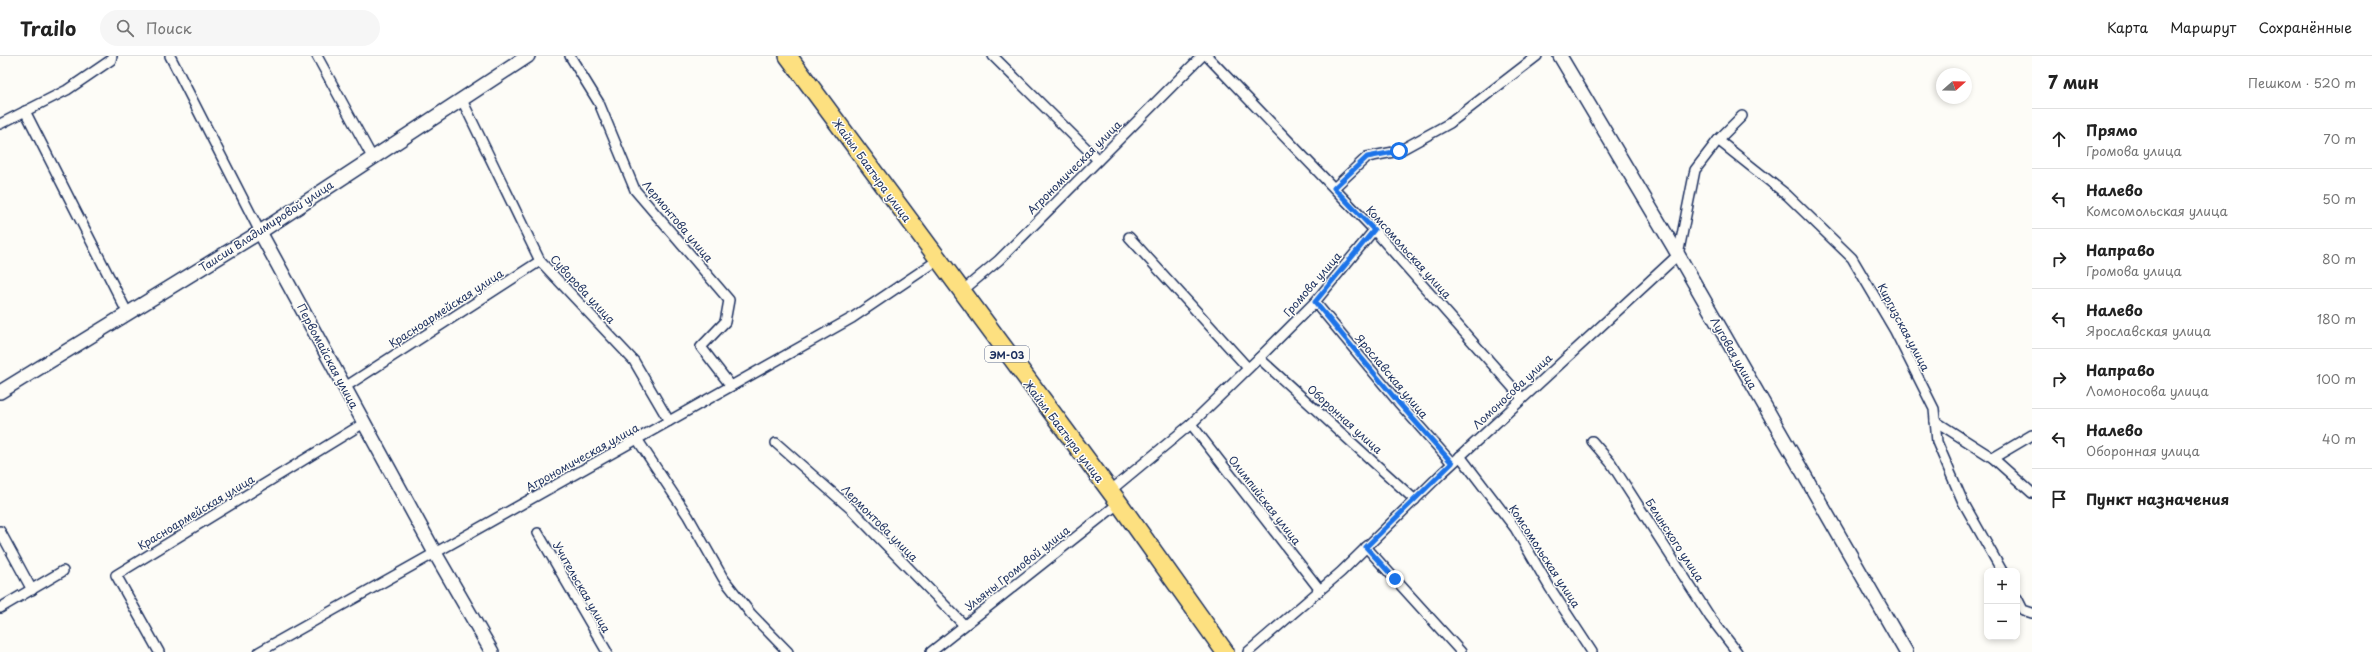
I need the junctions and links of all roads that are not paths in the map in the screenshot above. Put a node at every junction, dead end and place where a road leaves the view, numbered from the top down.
1 (112, 56) edge
2 (170, 56) edge
3 (316, 56) edge
4 (528, 56) edge
5 (570, 56) edge
6 (788, 56) edge
7 (993, 56) edge
8 (1202, 56) edge
9 (1207, 56) edge
10 (1537, 56) edge
11 (1560, 56) edge
12 (462, 100) junction
13 (25, 111) junction
14 (1742, 116) dead end
15 (0, 124) edge
16 (1718, 140) junction
17 (372, 157) junction
18 (1098, 160) junction
19 (1334, 188) junction
20 (1374, 230) junction
21 (260, 232) junction
22 (1129, 237) dead end
23 (1678, 255) junction
24 (938, 260) junction
25 (540, 261) junction
26 (961, 292) junction
27 (1315, 302) junction
28 (127, 312) junction
29 (1259, 358) junction
30 (1248, 368) junction
31 (731, 386) junction
32 (345, 387) junction
33 (0, 392) edge
34 (1522, 398) junction
35 (669, 421) junction
36 (1935, 421) junction
37 (364, 423) junction
38 (1191, 424) junction
39 (2032, 435) edge
40 (637, 439) junction
41 (1592, 441) dead end
42 (776, 443) dead end
43 (1460, 456) junction
44 (1993, 458) junction
45 (1452, 463) junction
46 (2032, 493) edge
47 (1114, 497) junction
48 (1415, 500) junction
49 (0, 532) edge
50 (538, 533) dead end
51 (1366, 547) junction
52 (435, 553) junction
53 (2000, 568) edge
54 (63, 571) dead end
55 (32, 590) junction
56 (1320, 590) junction
57 (2020, 604) edge
58 (0, 608) edge
59 (2032, 613) edge
60 (964, 625) junction
61 (159, 652) edge
62 (259, 652) edge
63 (492, 652) edge
64 (607, 652) edge
65 (788, 652) edge
66 (931, 652) edge
67 (1225, 652) edge
68 (1248, 652) edge
69 (1461, 652) edge
70 (1592, 652) edge
71 (1737, 652) edge
72 (1906, 652) edge

1 - 13 street
2 - 21 street, Первомайская улица
3 - 17 street
4 - 12 street, Таисии Владимировой улица
5 - 31 street, Лермонтова улица
6 - 24 highway, Жайыл Баатыра улица / ЭМ-03
7 - 18 street
8 - 18 street, Агрономическая улица
9 - 19 street, Комсомольская улица
10 - 19 street
11 - 23 street, Луговая улица
12 - 17 street, Таисии Владимировой улица
12 - 25 street, Суворова улица
13 - 15 street
13 - 28 street
14 - 16 street
16 - 23 street
16 - 36 street, Киргизская улица
17 - 21 street, Таисии Владимировой улица
18 - 26 street, Агрономическая улица
19 - 20 street, Комсомольская улица
20 - 27 street, Громова улица
20 - 34 street, Комсомольская улица
21 - 28 street, Таисии Владимировой улица
21 - 32 street, Первомайская улица
22 - 30 street
23 - 34 street, Ломоносова улица
23 - 72 street, Луговая улица
24 - 26 highway, Жайыл Баатыра улица / ЭМ-03
24 - 31 street, Агрономическая улица
25 - 32 street, Красноармейская улица
25 - 35 street, Суворова улица
26 - 47 highway, Жайыл Баатыра улица / ЭМ-03
27 - 29 street, Громова улица
27 - 45 street, Ярославская улица
28 - 33 street, Таисии Владимировой улица
29 - 30 street, Громова улица
29 - 48 street, Оборонная улица
30 - 38 street, Громова улица
31 - 35 street, Агрономическая улица
32 - 37 street, Первомайская улица
34 - 43 street, Ломоносова улица
35 - 40 street, Агрономическая улица
36 - 44 street
36 - 53 street, Киргизская улица
37 - 52 street, Первомайская улица
37 - 61 street, Красноармейская улица
38 - 47 street, Громова улица
38 - 56 street, Олимпийская улица
39 - 44 street
40 - 52 street, Агрономическая улица
40 - 65 street
41 - 71 street, Белинского улица
42 - 60 street, Лермонтова улица
43 - 45 street, Ломоносова улица
43 - 70 street, Комсомольская улица
44 - 46 street
45 - 48 street, Ломоносова улица
47 - 60 street, Ульяны Громовой улица
47 - 67 highway, Жайыл Баатыра улица / ЭМ-03
48 - 51 street, Ломоносова улица
49 - 55 street
50 - 64 street, Учительская улица
51 - 56 street, Ломоносова улица
51 - 69 street
52 - 62 street, Агрономическая улица
52 - 63 street, Первомайская улица
54 - 55 street
55 - 58 street
56 - 68 street, Ломоносова улица
57 - 59 street
60 - 66 street, Ульяны Громовой улица

